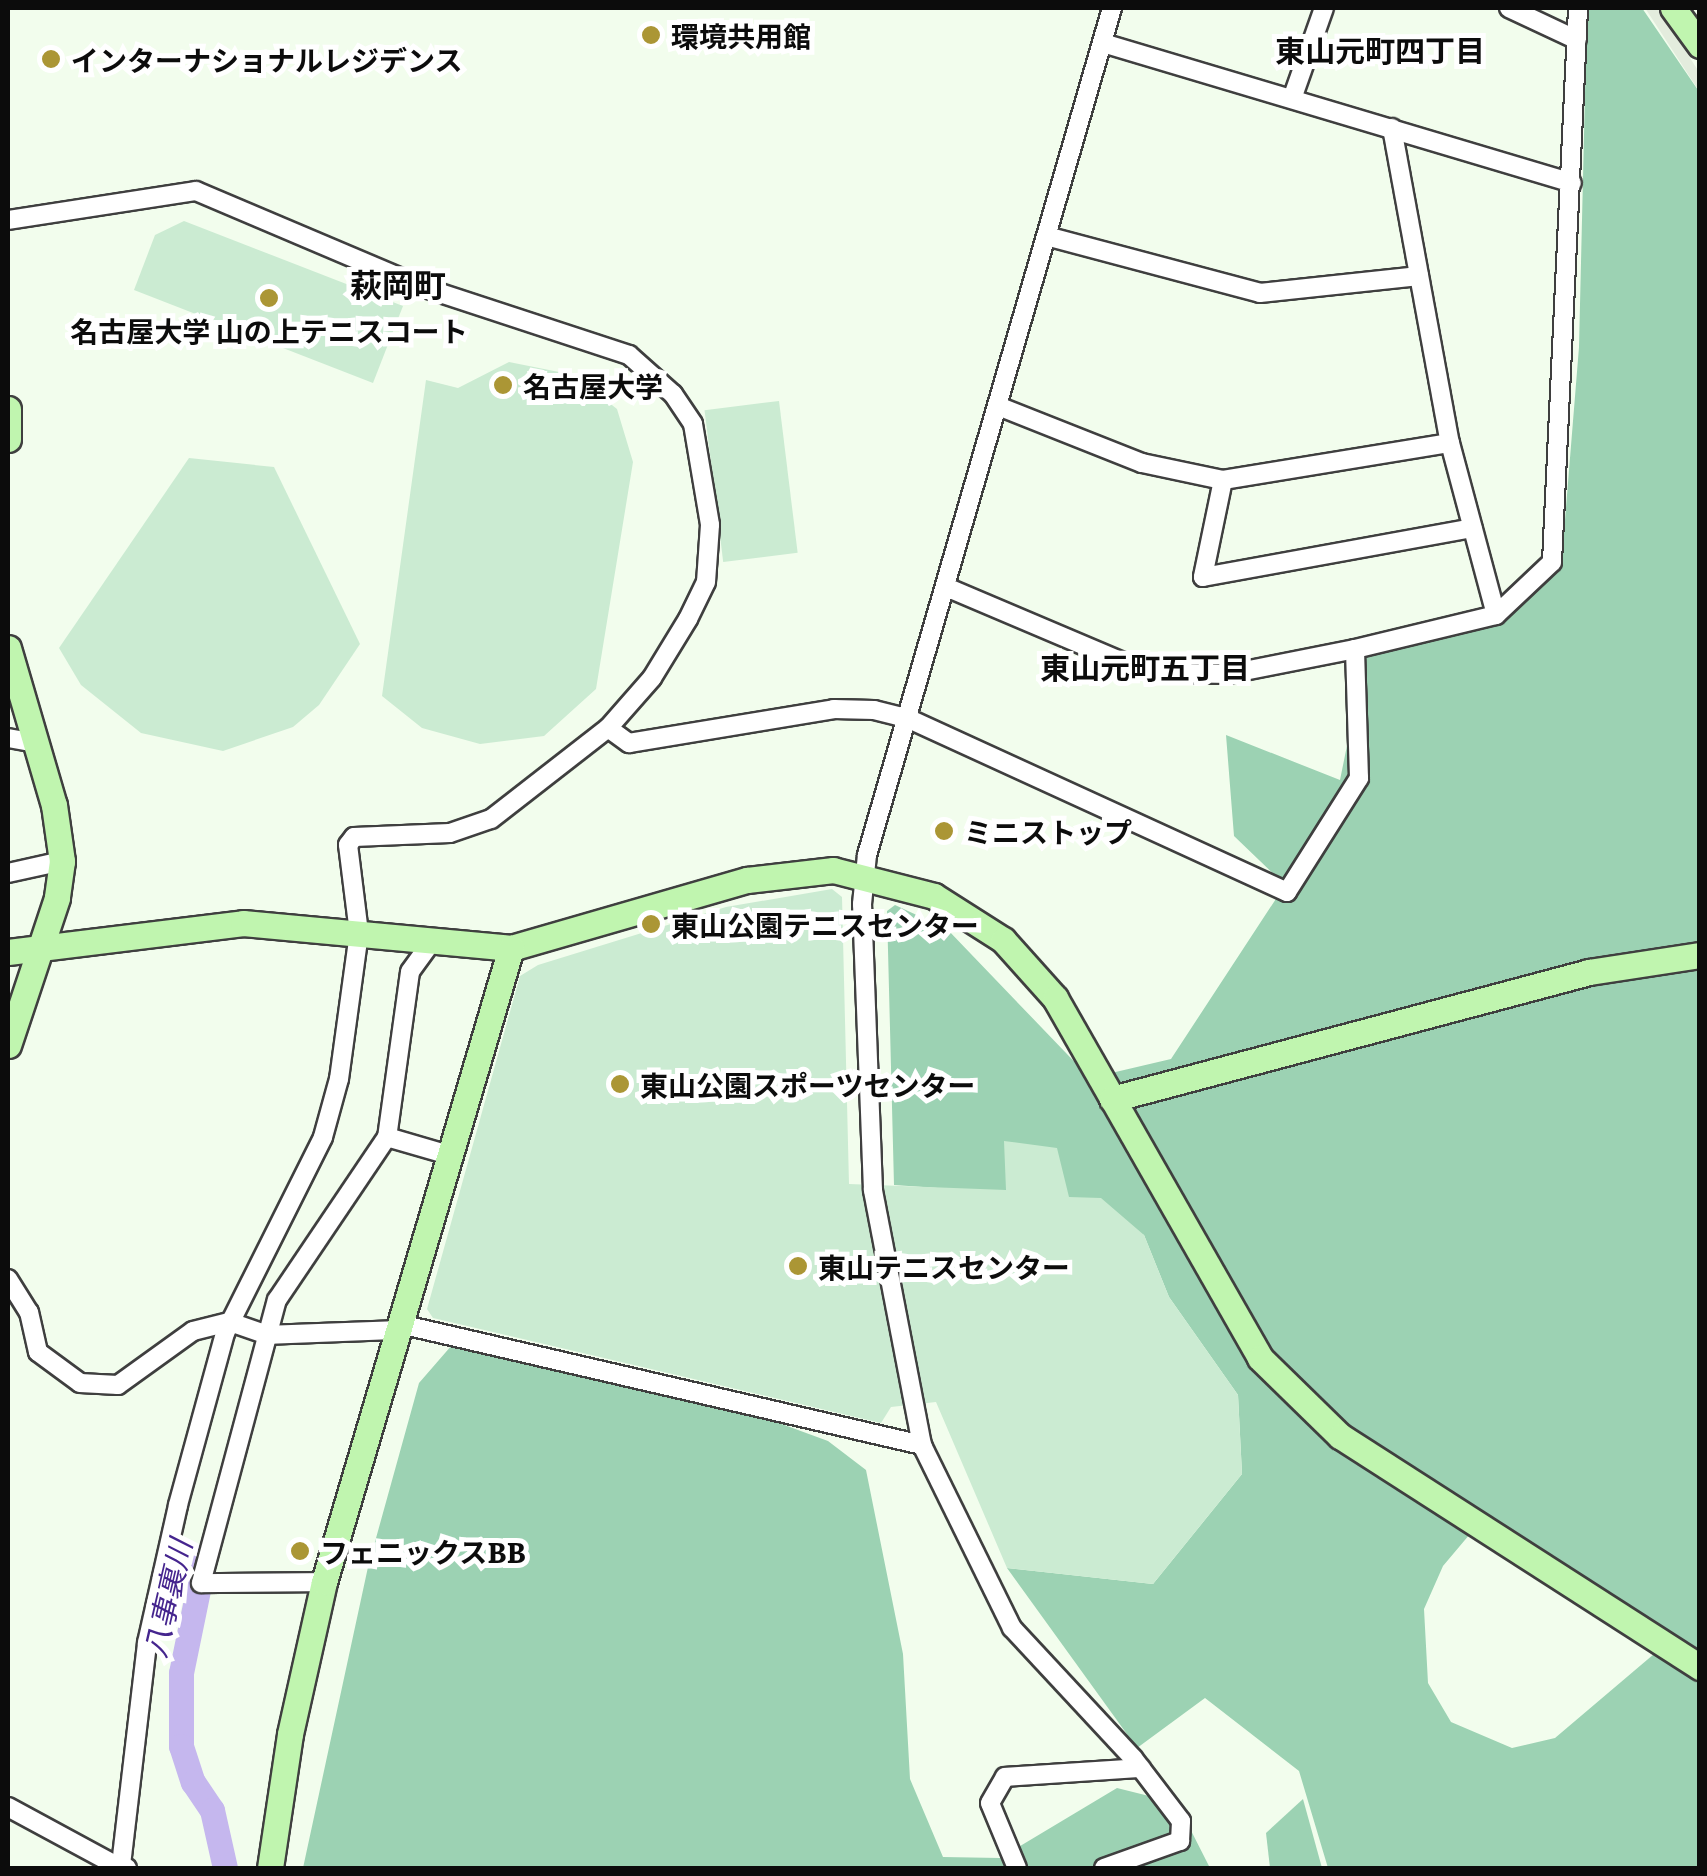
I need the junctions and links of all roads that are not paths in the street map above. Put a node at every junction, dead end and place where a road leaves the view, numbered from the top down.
1 (1112, 8) edge
2 (1324, 8) edge
3 (1509, 8) edge
4 (1578, 8) edge
5 (1672, 8) edge
6 (1577, 40) junction
7 (1106, 44) junction
8 (1700, 45) edge
9 (1293, 96) junction
10 (1392, 128) junction
11 (1572, 182) junction
12 (8, 220) edge
13 (1050, 237) junction
14 (1419, 276) junction
15 (998, 406) junction
16 (8, 409) edge
17 (8, 438) edge
18 (1450, 442) junction
19 (1224, 480) junction
20 (1473, 528) junction
21 (946, 588) junction
22 (1496, 615) junction
23 (8, 648) edge
24 (1355, 649) junction
25 (907, 718) junction
26 (608, 728) junction
27 (8, 738) edge
28 (36, 743) junction
29 (62, 861) junction
30 (8, 873) edge
31 (865, 875) junction
32 (359, 933) junction
33 (432, 940) junction
34 (42, 946) junction
35 (511, 948) junction
36 (8, 952) edge
37 (1700, 955) edge
38 (8, 1046) edge
39 (1112, 1100) junction
40 (387, 1137) junction
41 (448, 1155) junction
42 (8, 1279) edge
43 (230, 1322) junction
44 (399, 1327) junction
45 (267, 1335) junction
46 (922, 1445) junction
47 (324, 1582) junction
48 (1700, 1667) edge
49 (295, 1722) junction
50 (1141, 1768) junction
51 (8, 1807) edge
52 (123, 1868) edge
53 (270, 1868) edge
54 (280, 1868) edge
55 (1017, 1868) edge
56 (1104, 1868) edge

1 - 7 street
2 - 9 street
3 - 6 street
4 - 6 street
5 - 8 street
6 - 11 street
7 - 9 street
7 - 13 street
9 - 10 street
10 - 11 street
10 - 14 street
11 - 22 street
12 - 26 street
13 - 14 street
13 - 15 street
14 - 18 street
15 - 19 street
15 - 21 street
16 - 17 street
18 - 19 street
18 - 20 street
19 - 20 street
20 - 22 street
21 - 24 street
21 - 25 street
22 - 24 street
23 - 28 street
24 - 25 street
25 - 26 street
25 - 31 street
26 - 32 street
27 - 28 street
28 - 29 street
29 - 30 street
29 - 34 street
31 - 35 street
31 - 39 street
31 - 46 street
32 - 33 street
32 - 34 street
32 - 43 street
33 - 35 street
33 - 40 street
34 - 36 street
34 - 38 street
35 - 41 street
37 - 39 street
39 - 48 street
40 - 41 street
40 - 45 street
41 - 44 street
42 - 43 street
43 - 45 street
43 - 52 street
44 - 45 street
44 - 46 street
44 - 47 street
45 - 47 street
46 - 50 street
47 - 49 street
49 - 53 street
49 - 54 street
50 - 55 street
50 - 56 street
51 - 52 street

